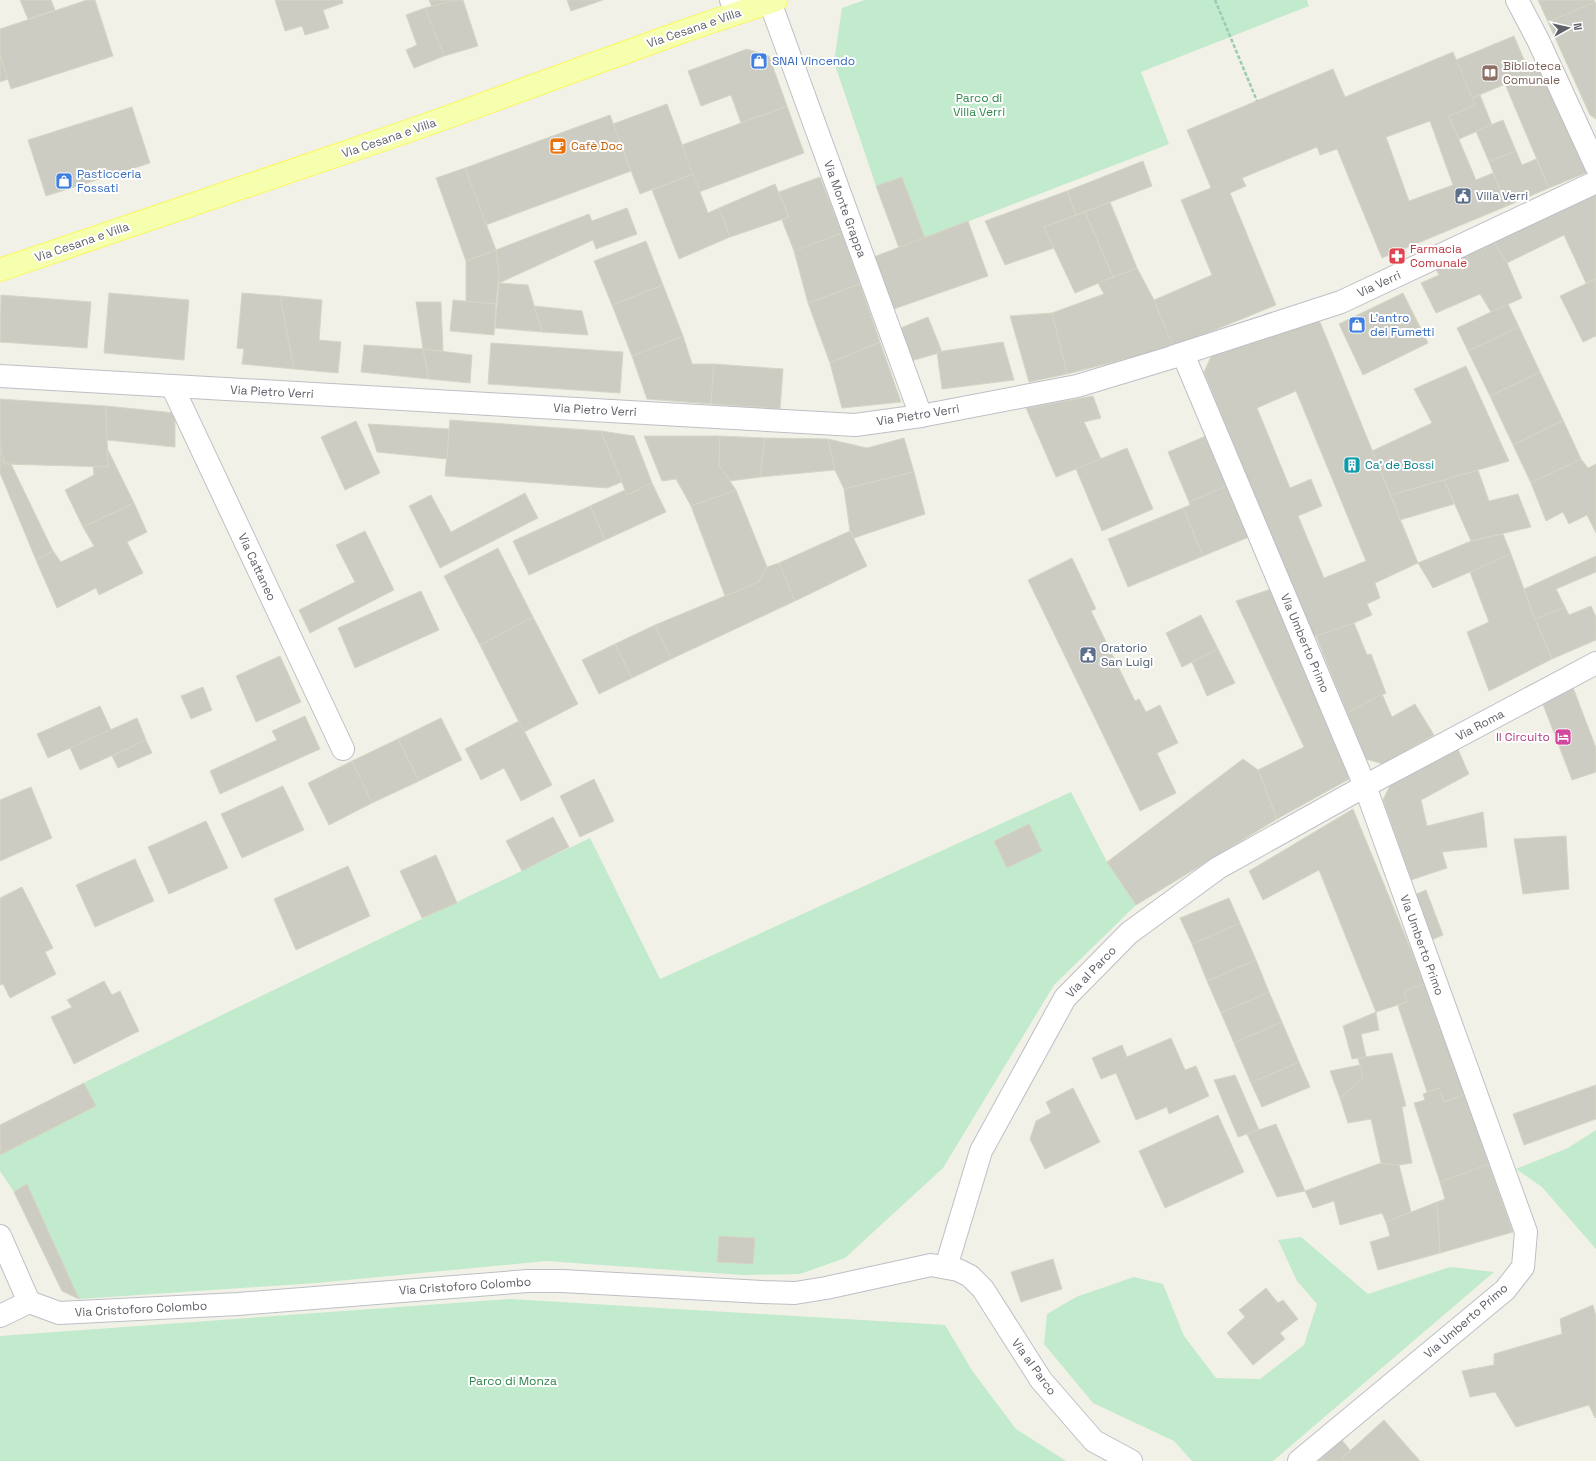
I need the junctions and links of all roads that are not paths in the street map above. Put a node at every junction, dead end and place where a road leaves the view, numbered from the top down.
1 (1517, 0) edge
2 (773, 1) edge
3 (734, 7) edge
4 (1596, 166) edge
5 (1596, 182) edge
6 (0, 270) edge
7 (1179, 355) junction
8 (0, 376) edge
9 (172, 386) junction
10 (921, 416) junction
11 (1596, 663) edge
12 (343, 749) dead end
13 (1365, 786) junction
14 (0, 1236) edge
15 (946, 1267) junction
16 (900, 1270) joint
17 (29, 1302) junction
18 (0, 1316) edge
19 (1131, 1461) edge
20 (1299, 1461) edge

1 - 4 street
2 - 3 main road, Via Cesana e Villa
2 - 10 street, Via Monte Grappa
3 - 6 main road, Via Cesana e Villa
5 - 7 street, Via Verri
7 - 10 street, Via Pietro Verri
7 - 13 street, Via Umberto Primo
8 - 9 street, Via Pietro Verri
9 - 10 street, Via Pietro Verri
9 - 12 street, Via Cattaneo
11 - 13 street, Via Roma
13 - 15 street, Via al Parco
13 - 20 street, Via Umberto Primo
14 - 17 street
15 - 16 street, Via al Parco
15 - 19 street, Via al Parco
16 - 17 street, Via Cristoforo Colombo
17 - 18 street

